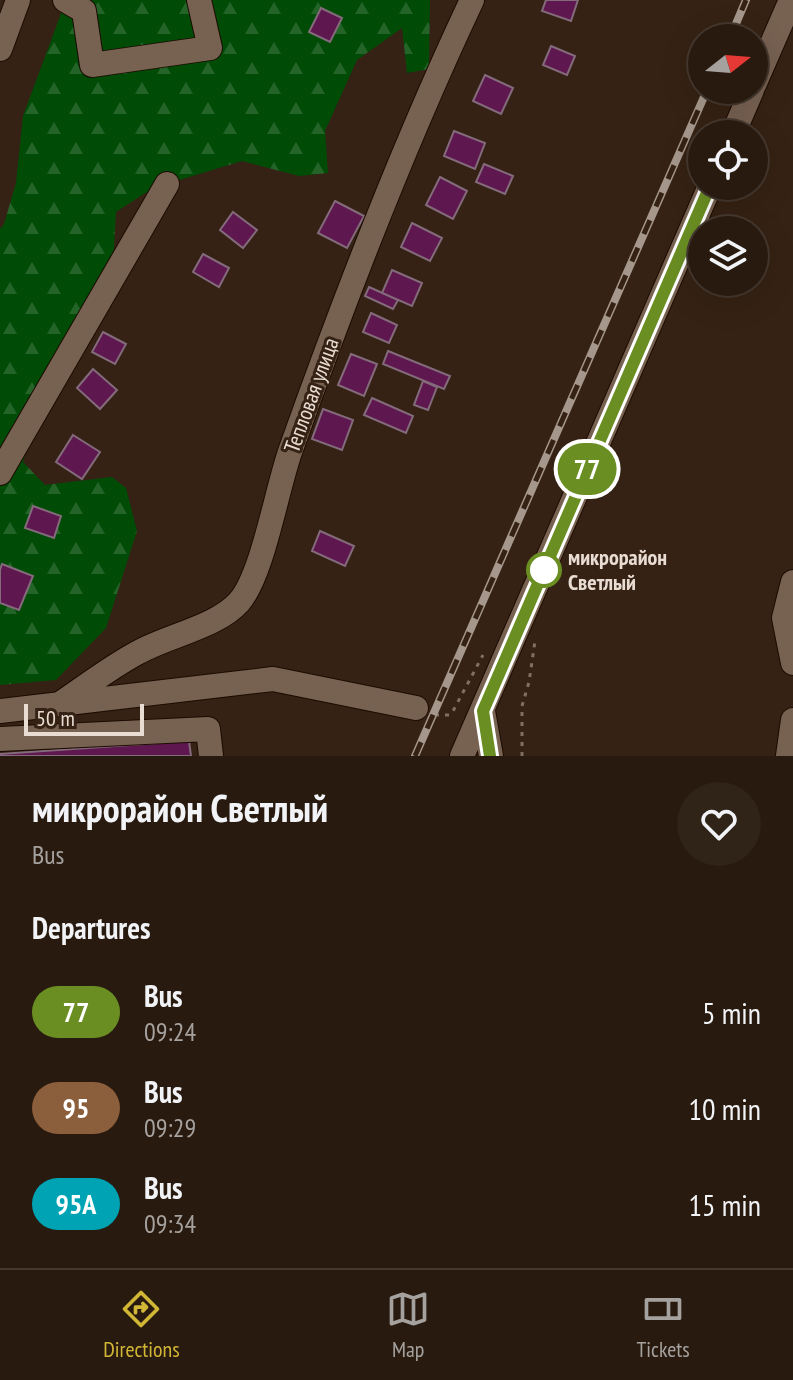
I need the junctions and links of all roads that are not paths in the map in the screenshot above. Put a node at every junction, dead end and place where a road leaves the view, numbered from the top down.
1 (18, 0) edge
2 (65, 0) edge
3 (199, 0) edge
4 (472, 0) edge
5 (791, 0) edge
6 (0, 47) edge
7 (768, 53) edge
8 (167, 184) dead end
9 (704, 200) edge
10 (0, 473) edge
11 (793, 582) edge
12 (793, 663) edge
13 (61, 703) junction
14 (416, 708) road end
15 (0, 711) edge
16 (483, 711) junction
17 (793, 720) edge
18 (0, 739) edge
19 (211, 756) edge
20 (462, 756) edge
21 (491, 756) edge
22 (788, 756) edge

1 - 6 street
2 - 3 street
4 - 13 street, Тепловая улица
5 - 7 street
8 - 10 street
9 - 16 street
11 - 12 street
13 - 14 street
13 - 15 street
16 - 20 street
16 - 21 street
17 - 22 street
18 - 19 street

